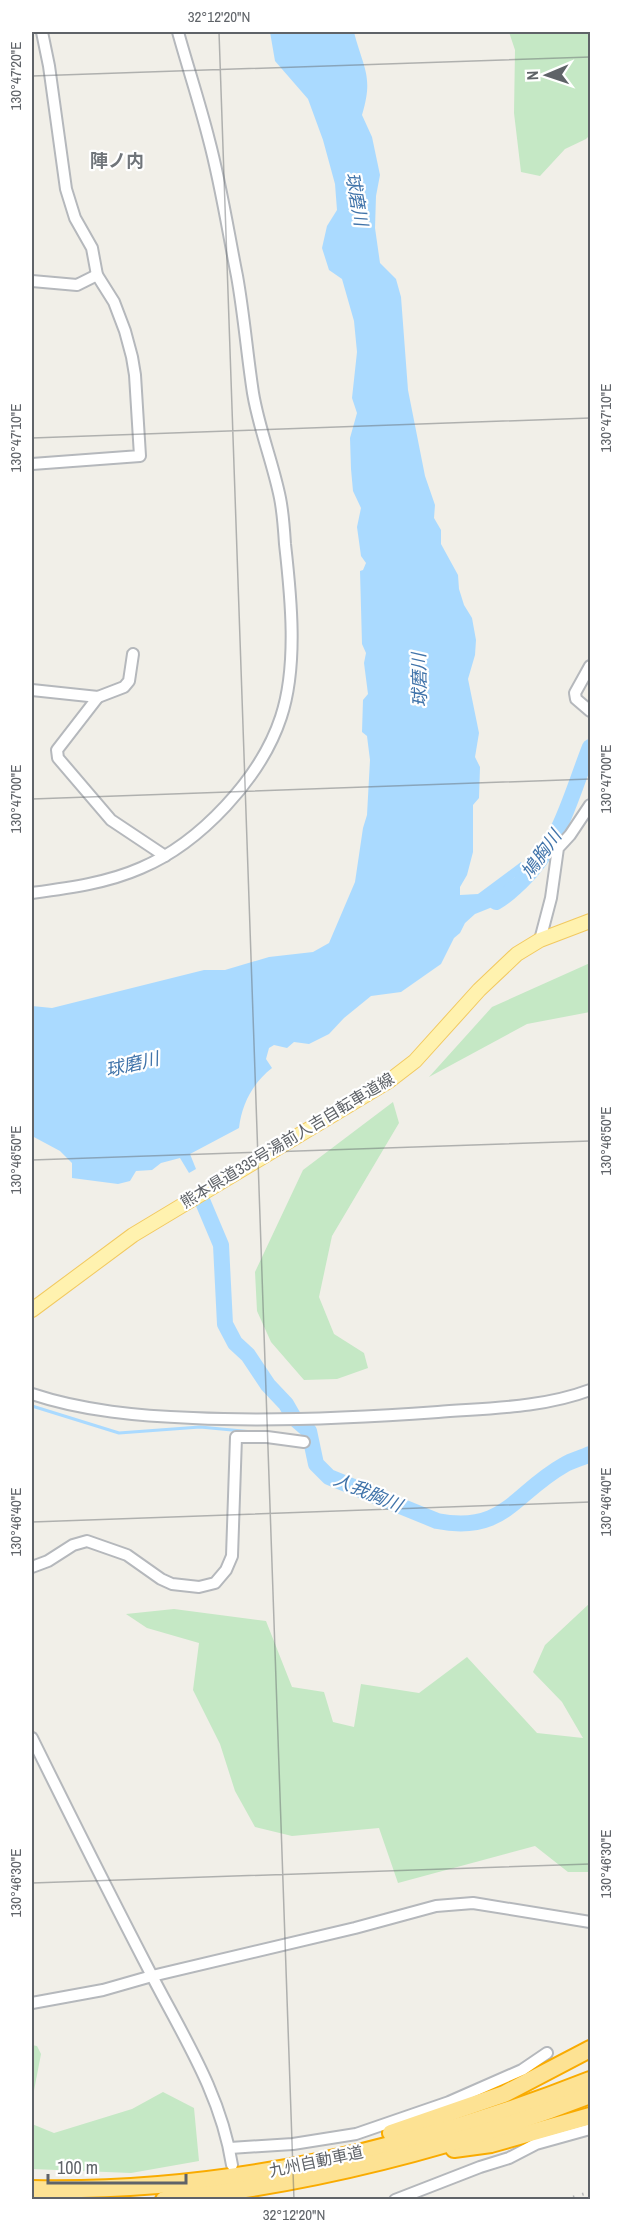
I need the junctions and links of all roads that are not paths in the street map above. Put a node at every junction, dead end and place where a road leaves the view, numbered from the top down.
1 (42, 32) edge
2 (178, 32) edge
3 (97, 275) junction
4 (32, 281) edge
5 (32, 464) edge
6 (133, 654) dead end
7 (591, 666) edge
8 (32, 690) edge
9 (98, 697) junction
10 (591, 711) edge
11 (591, 805) edge
12 (165, 856) junction
13 (32, 893) edge
14 (591, 921) edge
15 (540, 940) junction
16 (32, 1310) edge
17 (591, 1390) edge
18 (32, 1394) edge
19 (304, 1442) dead end
20 (32, 1567) edge
21 (32, 1738) edge
22 (591, 1922) edge
23 (152, 1976) junction
24 (32, 2003) edge
25 (591, 2049) edge
26 (547, 2053) dead end
27 (591, 2080) edge
28 (591, 2095) edge
29 (591, 2116) edge
30 (591, 2129) edge
31 (230, 2148) junction
32 (405, 2155) junction
33 (232, 2164) dead end
34 (282, 2169) junction
35 (32, 2189) edge
36 (164, 2199) edge
37 (395, 2199) edge

1 - 3 street
2 - 12 street
3 - 4 street
3 - 5 street
6 - 9 street
7 - 10 street
8 - 9 street
9 - 12 street
11 - 15 street
12 - 13 street
14 - 15 main road, 熊本県道335号湯前人吉自転車道線
15 - 16 main road, 熊本県道335号湯前人吉自転車道線
17 - 18 street
19 - 20 street
21 - 23 street
22 - 23 street
23 - 24 street
23 - 31 street
25 - 34 highway
26 - 31 street
27 - 34 highway, 九州自動車道
28 - 32 highway, 九州自動車道
29 - 32 highway
30 - 37 street
31 - 33 street
32 - 36 highway, 九州自動車道
34 - 35 highway, 九州自動車道

